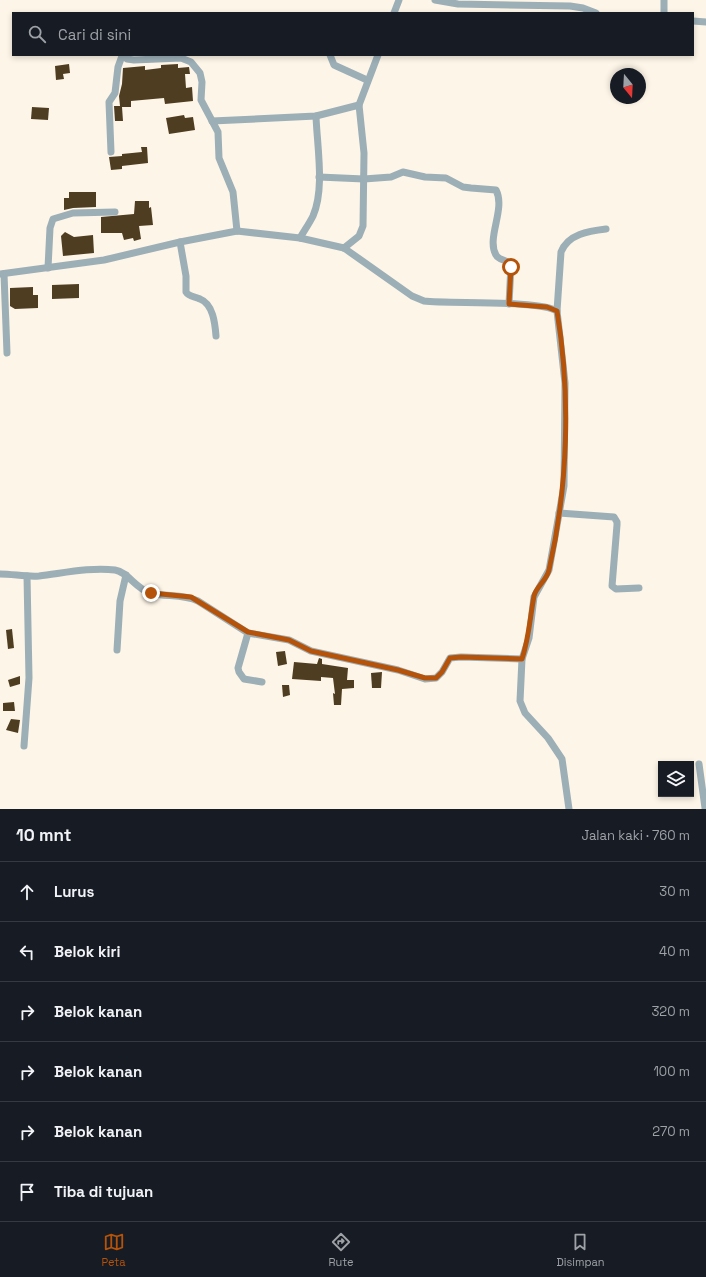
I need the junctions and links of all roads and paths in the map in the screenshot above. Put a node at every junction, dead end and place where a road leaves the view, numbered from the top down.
1 (399, 0) edge
2 (435, 0) edge
3 (664, 0) edge
4 (394, 12) edge
5 (593, 12) edge
6 (664, 12) edge
7 (694, 21) edge
8 (706, 22) edge
9 (122, 56) edge
10 (330, 56) edge
11 (378, 56) edge
12 (367, 80) junction
13 (359, 105) junction
14 (316, 116) junction
15 (212, 121) junction
16 (111, 152) dead end
17 (319, 177) junction
18 (364, 179) junction
19 (115, 212) dead end
20 (606, 229) dead end
21 (237, 231) junction
22 (300, 238) junction
23 (180, 242) junction
24 (344, 248) junction
25 (48, 268) junction
26 (2, 274) edge
27 (509, 304) junction
28 (557, 311) junction
29 (216, 336) dead end
30 (7, 353) dead end
31 (559, 513) junction
32 (0, 574) edge
33 (126, 575) junction
34 (27, 576) junction
35 (639, 588) dead end
36 (248, 632) junction
37 (117, 650) dead end
38 (522, 659) junction
39 (262, 682) dead end
40 (24, 746) dead end
41 (699, 764) dead end
42 (704, 808) edge
43 (569, 809) edge

1 - 4 street
2 - 5 street
3 - 6 street
7 - 8 street
9 - 15 street
9 - 16 street
10 - 12 street
11 - 12 street
12 - 13 street
13 - 14 street
13 - 18 street
14 - 15 street
14 - 17 street
15 - 21 street
17 - 18 street
17 - 22 street
18 - 24 street
18 - 27 street
19 - 25 street
20 - 28 street
21 - 22 street
21 - 23 street
22 - 24 street
23 - 25 street
23 - 29 street
24 - 27 street
25 - 26 street
26 - 30 street
27 - 28 street
28 - 31 street
31 - 35 street
31 - 38 street
32 - 34 street
33 - 34 street
33 - 36 street
33 - 37 street
34 - 40 street
36 - 38 street
36 - 39 street
38 - 43 street
41 - 42 street

